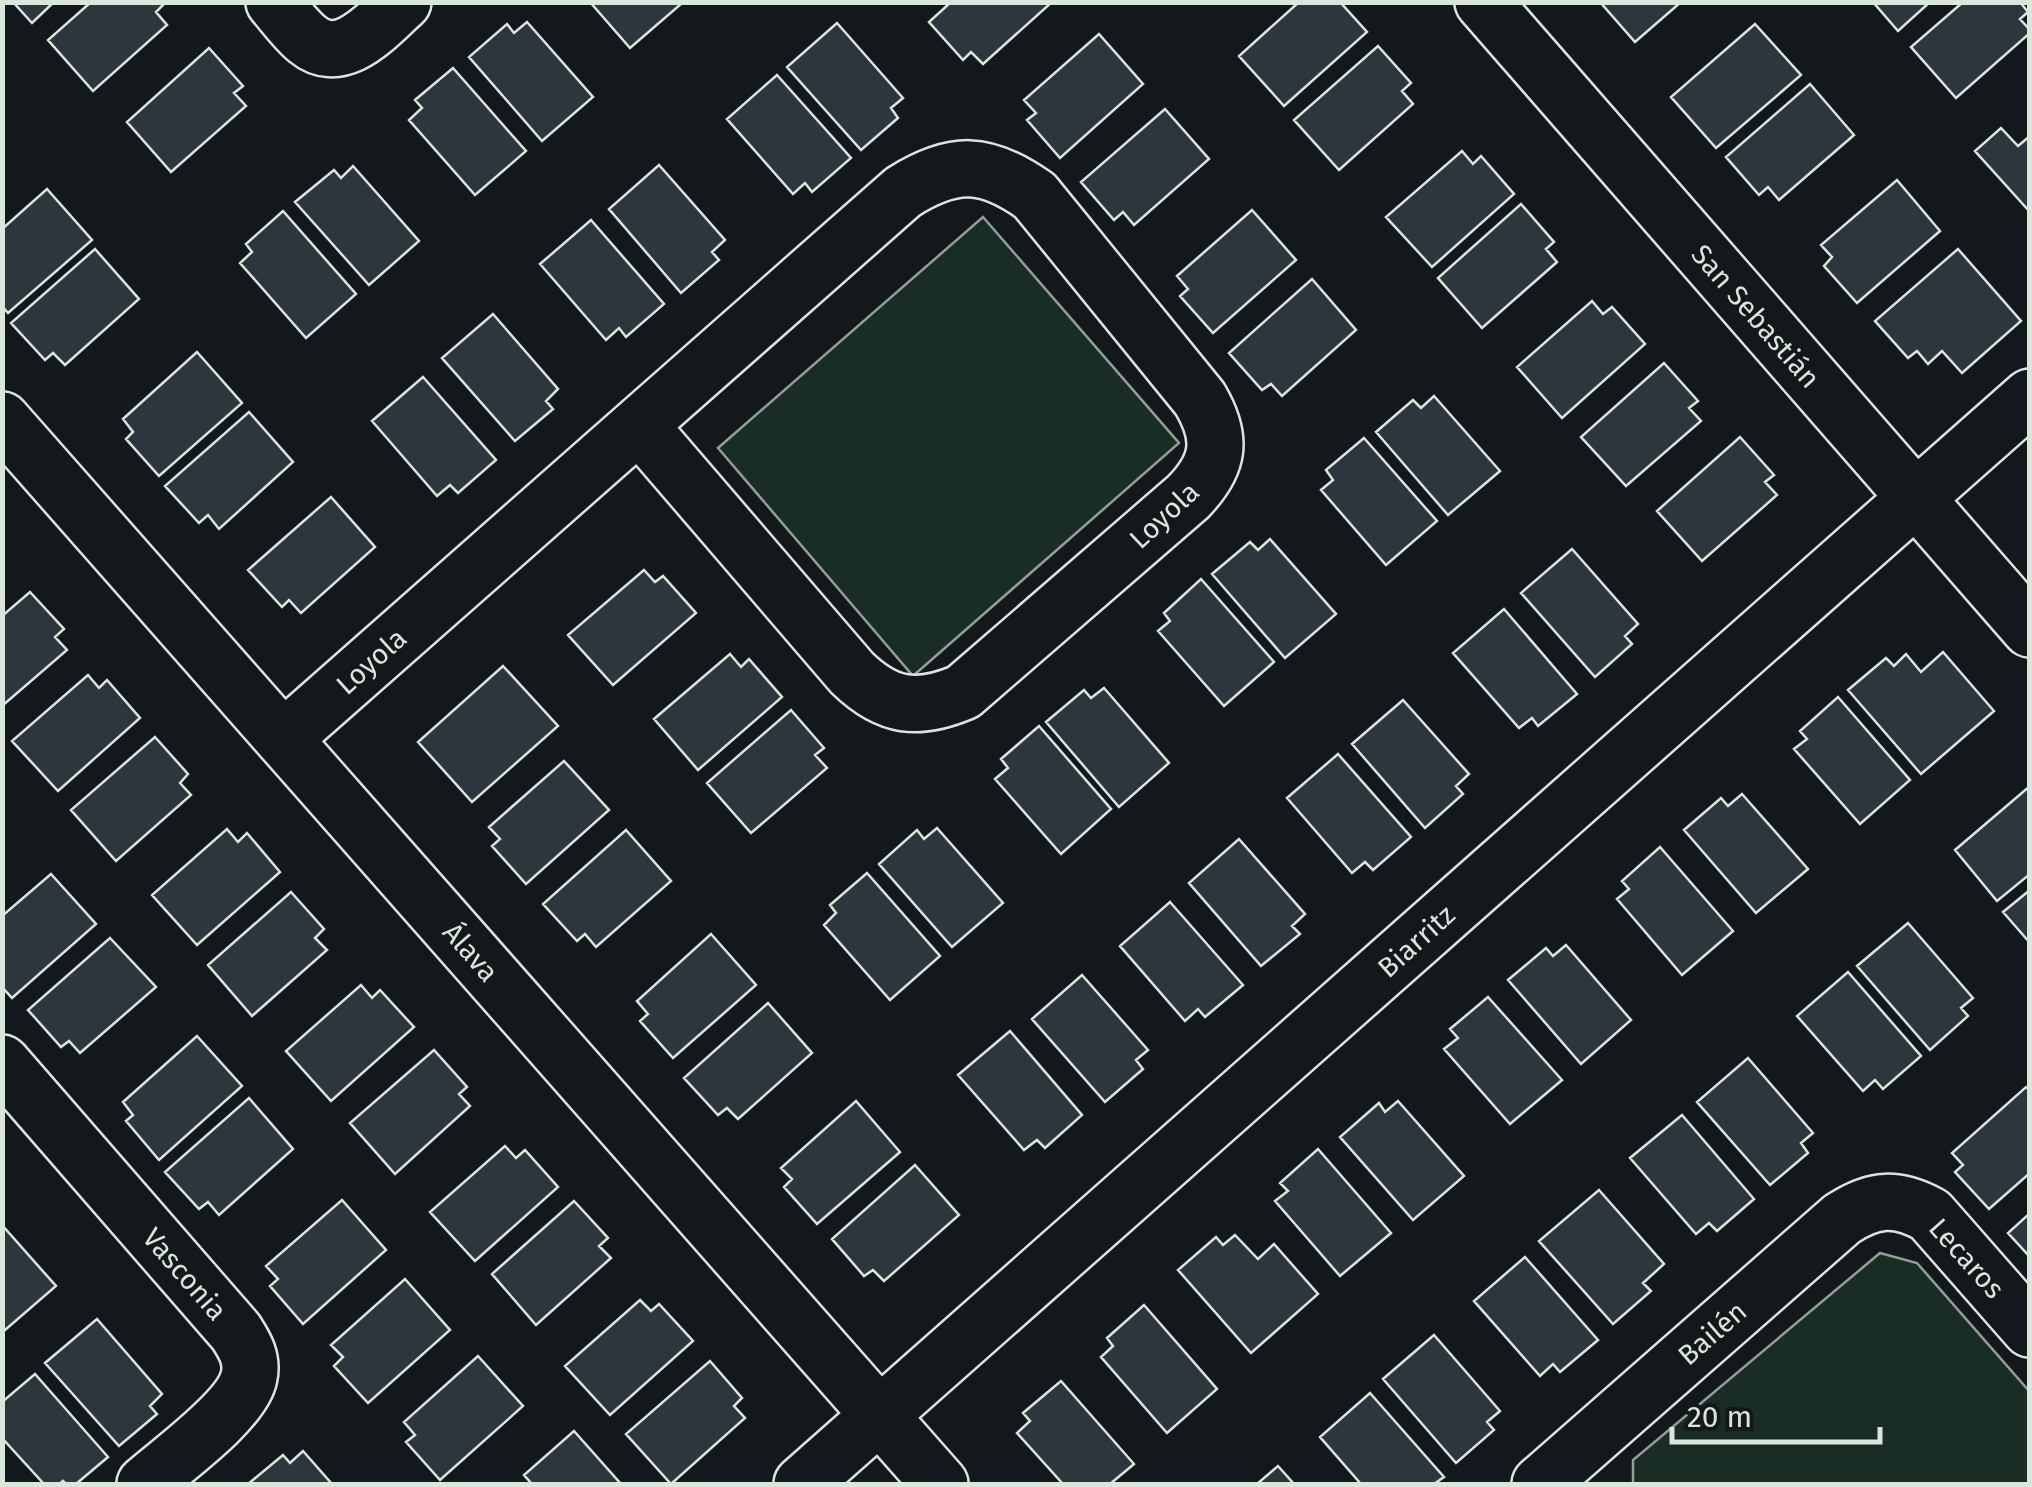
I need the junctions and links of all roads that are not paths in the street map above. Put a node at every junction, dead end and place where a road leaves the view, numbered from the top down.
1 (274, 2) edge
2 (403, 2) edge
3 (1483, 2) edge
4 (2030, 398) edge
5 (2, 420) edge
6 (639, 425) junction
7 (1916, 499) junction
8 (2030, 629) edge
9 (284, 738) junction
10 (6, 1074) edge
11 (1895, 1201) joint
12 (2030, 1329) edge
13 (880, 1416) junction
14 (1562, 1478) edge
15 (144, 1484) edge
16 (802, 1484) edge
17 (940, 1484) edge

1 - 2 street
3 - 7 street, San Sebastián
4 - 7 street, Biarritz
5 - 9 street, Álava
6 - 6 street, Loyola
6 - 9 street, Loyola
7 - 8 street, San Sebastián
7 - 13 street, Biarritz
9 - 13 street, Álava
10 - 15 street, Vasconia
11 - 12 street, Lecaros
11 - 14 street, Bailén
13 - 16 street, Biarritz
13 - 17 street, Álava

